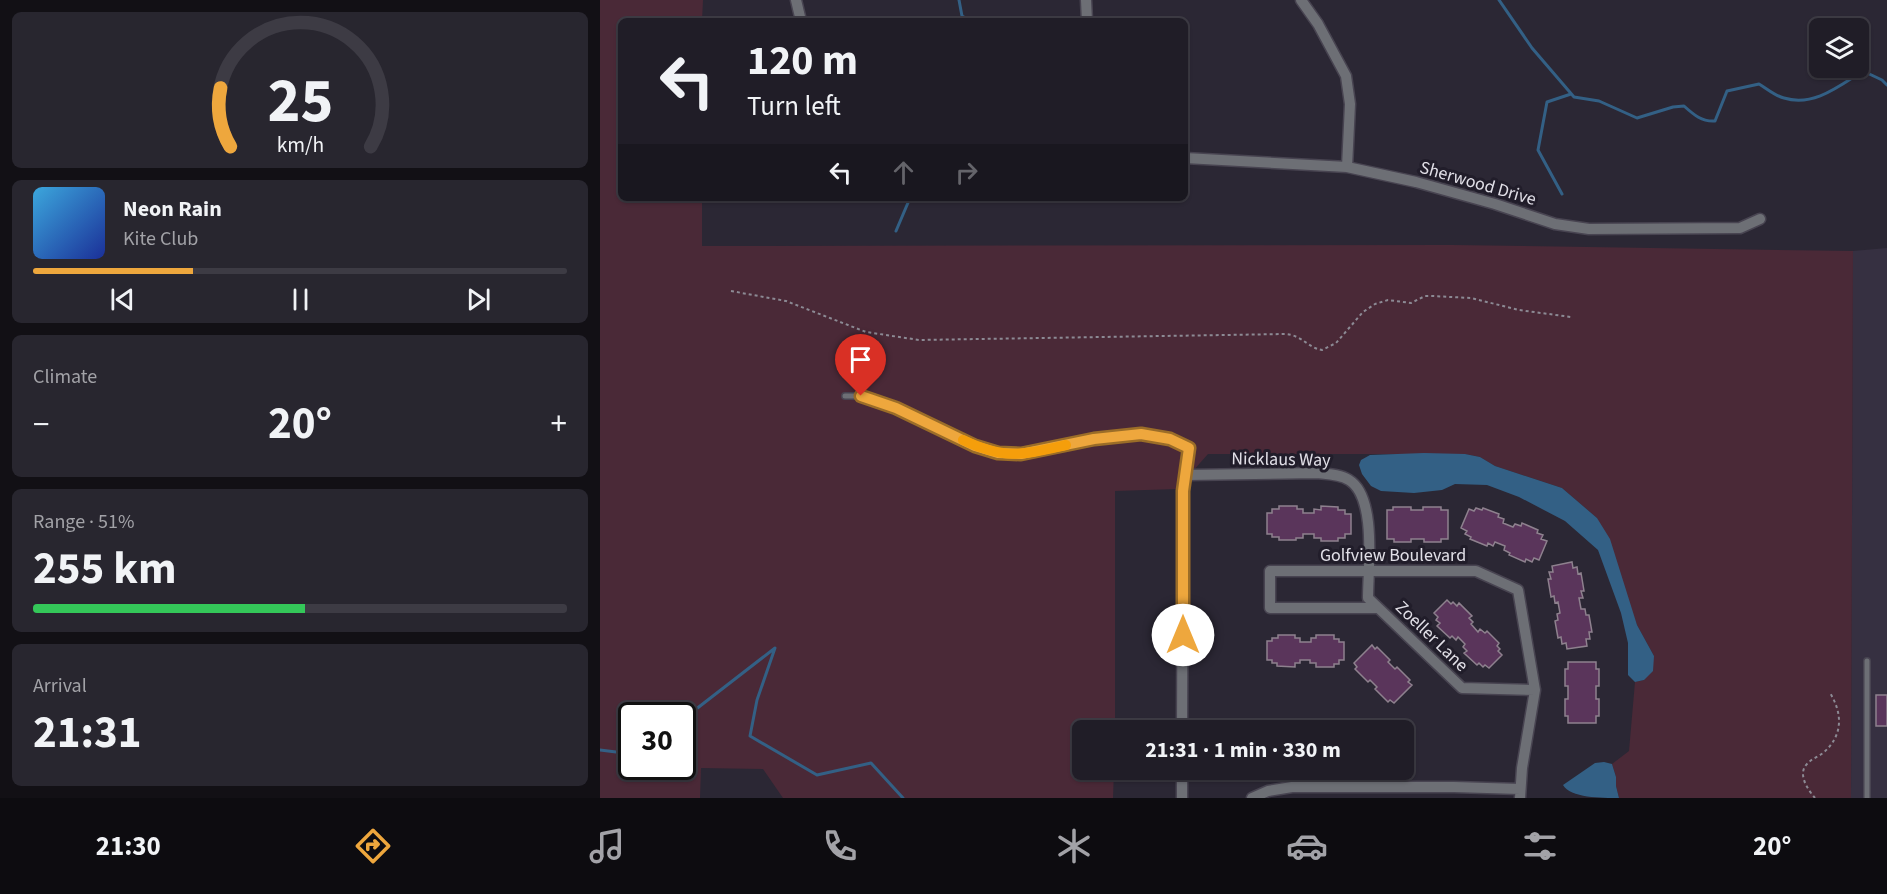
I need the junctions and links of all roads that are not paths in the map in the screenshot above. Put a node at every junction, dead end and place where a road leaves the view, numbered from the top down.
1 (796, 0) edge
2 (1086, 0) edge
3 (1301, 0) edge
4 (800, 18) edge
5 (1086, 18) edge
6 (1188, 158) edge
7 (1347, 167) junction
8 (1760, 219) dead end
9 (846, 396) dead end
10 (1186, 475) junction
11 (1270, 571) joint
12 (1368, 571) junction
13 (1378, 608) junction
14 (1867, 661) dead end
15 (1535, 690) junction
16 (1182, 720) edge
17 (1182, 780) edge
18 (1520, 794) edge
19 (1182, 798) edge
20 (1252, 798) edge
21 (1867, 798) edge

1 - 4 street
2 - 5 street
3 - 7 street
6 - 7 street, Sherwood Drive
7 - 8 street, Sherwood Drive
9 - 10 lane
10 - 12 street, Nicklaus Way
10 - 16 street
11 - 12 street, Golfview Boulevard
11 - 13 street, Zoeller Lane
12 - 13 street, Zoeller Lane
12 - 15 street, Golfview Boulevard
13 - 15 street, Zoeller Lane
14 - 21 lane
15 - 18 street, Golfview Boulevard
17 - 19 street
18 - 20 street

